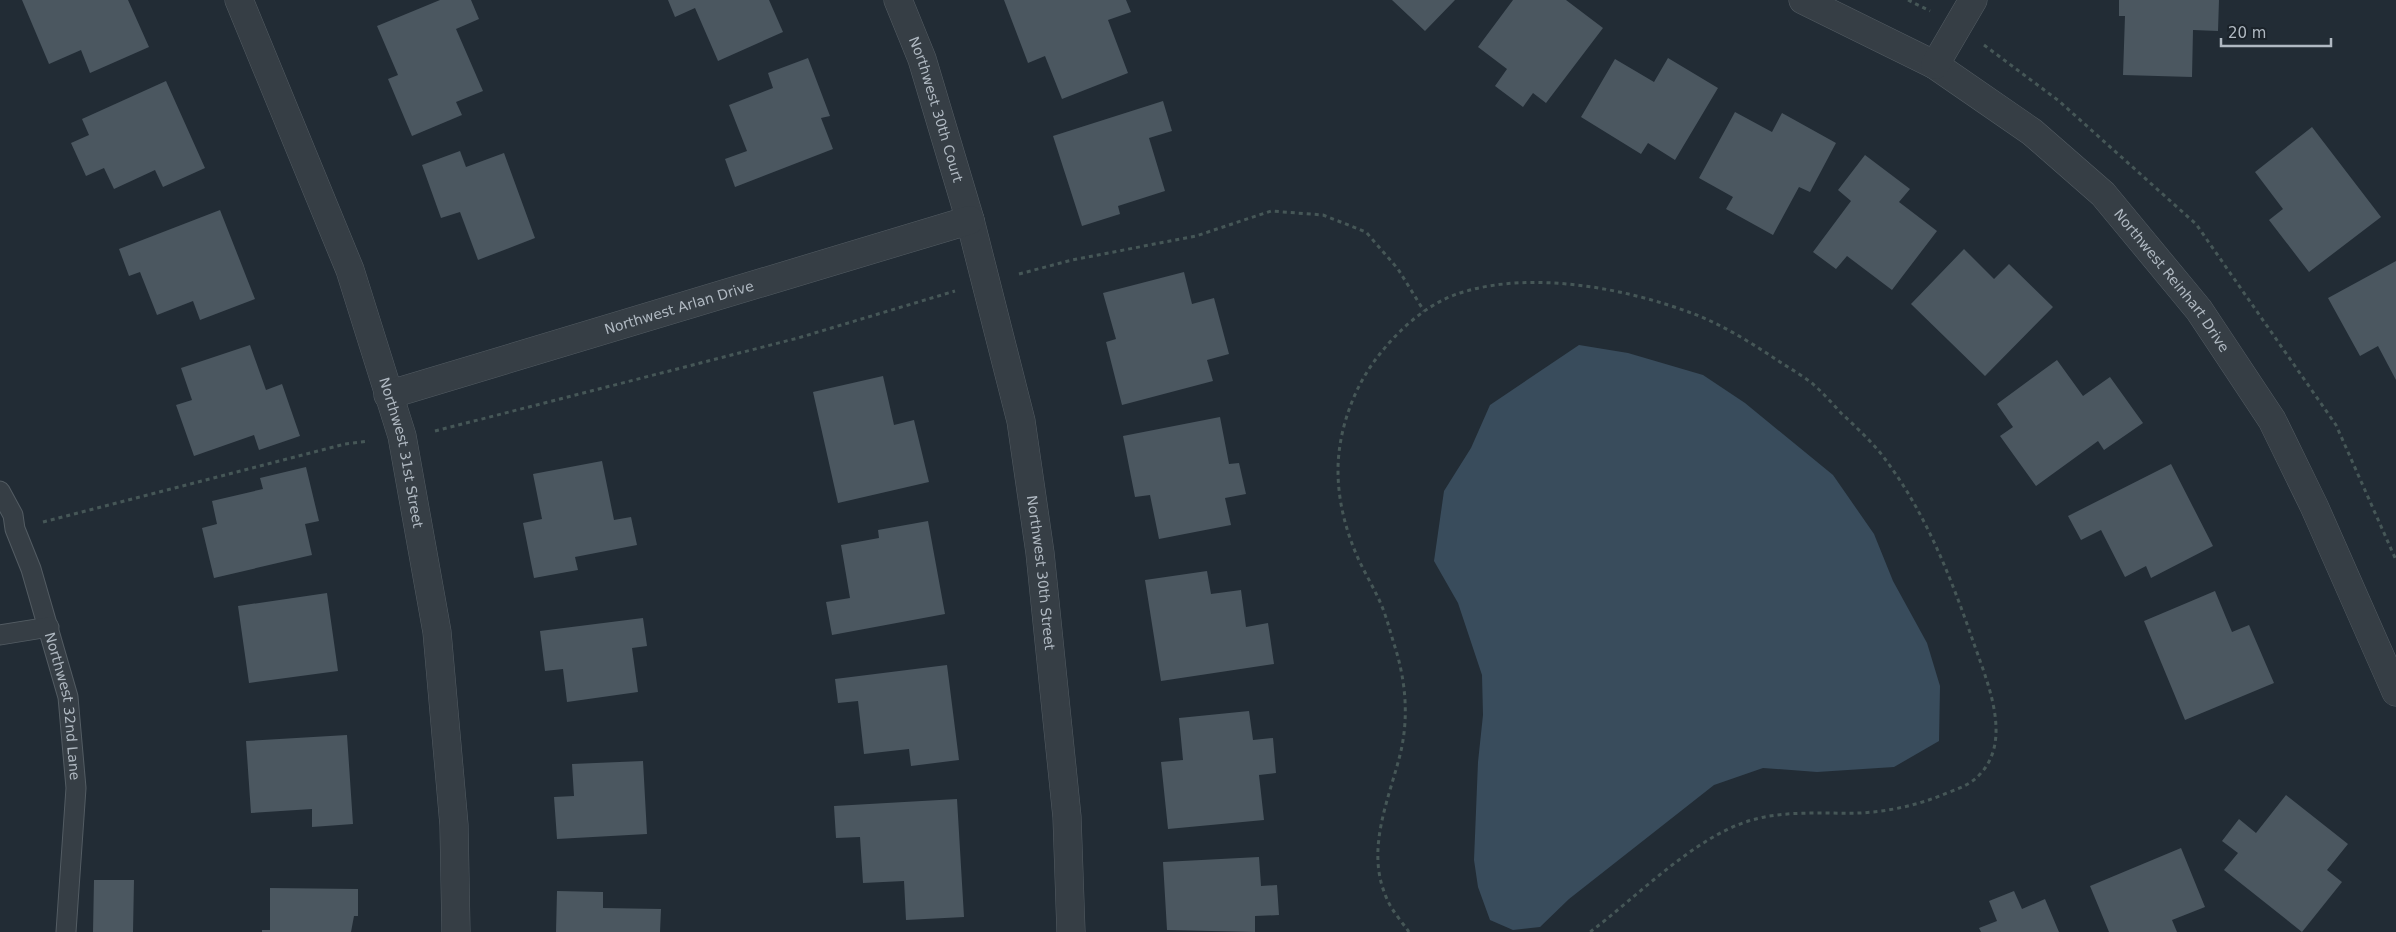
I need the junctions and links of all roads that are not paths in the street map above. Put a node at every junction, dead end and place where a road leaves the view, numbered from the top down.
1 (239, 0) edge
2 (898, 0) edge
3 (1803, 0) edge
4 (1973, 0) edge
5 (1935, 65) junction
6 (970, 220) junction
7 (388, 395) junction
8 (0, 491) edge
9 (49, 627) junction
10 (0, 635) edge
11 (2396, 692) edge
12 (66, 932) edge
13 (456, 932) edge
14 (1070, 932) edge

1 - 7 street, Northwest 31st Street
2 - 6 street, Northwest 30th Court
3 - 5 street, Northwest Reinhart Drive
4 - 5 street
5 - 11 street, Northwest Reinhart Drive
6 - 7 street, Northwest Arlan Drive
6 - 14 street, Northwest 30th Street
7 - 13 street, Northwest 31st Street
8 - 9 lane, Northwest 32nd Lane
9 - 10 lane
9 - 12 lane, Northwest 32nd Lane

